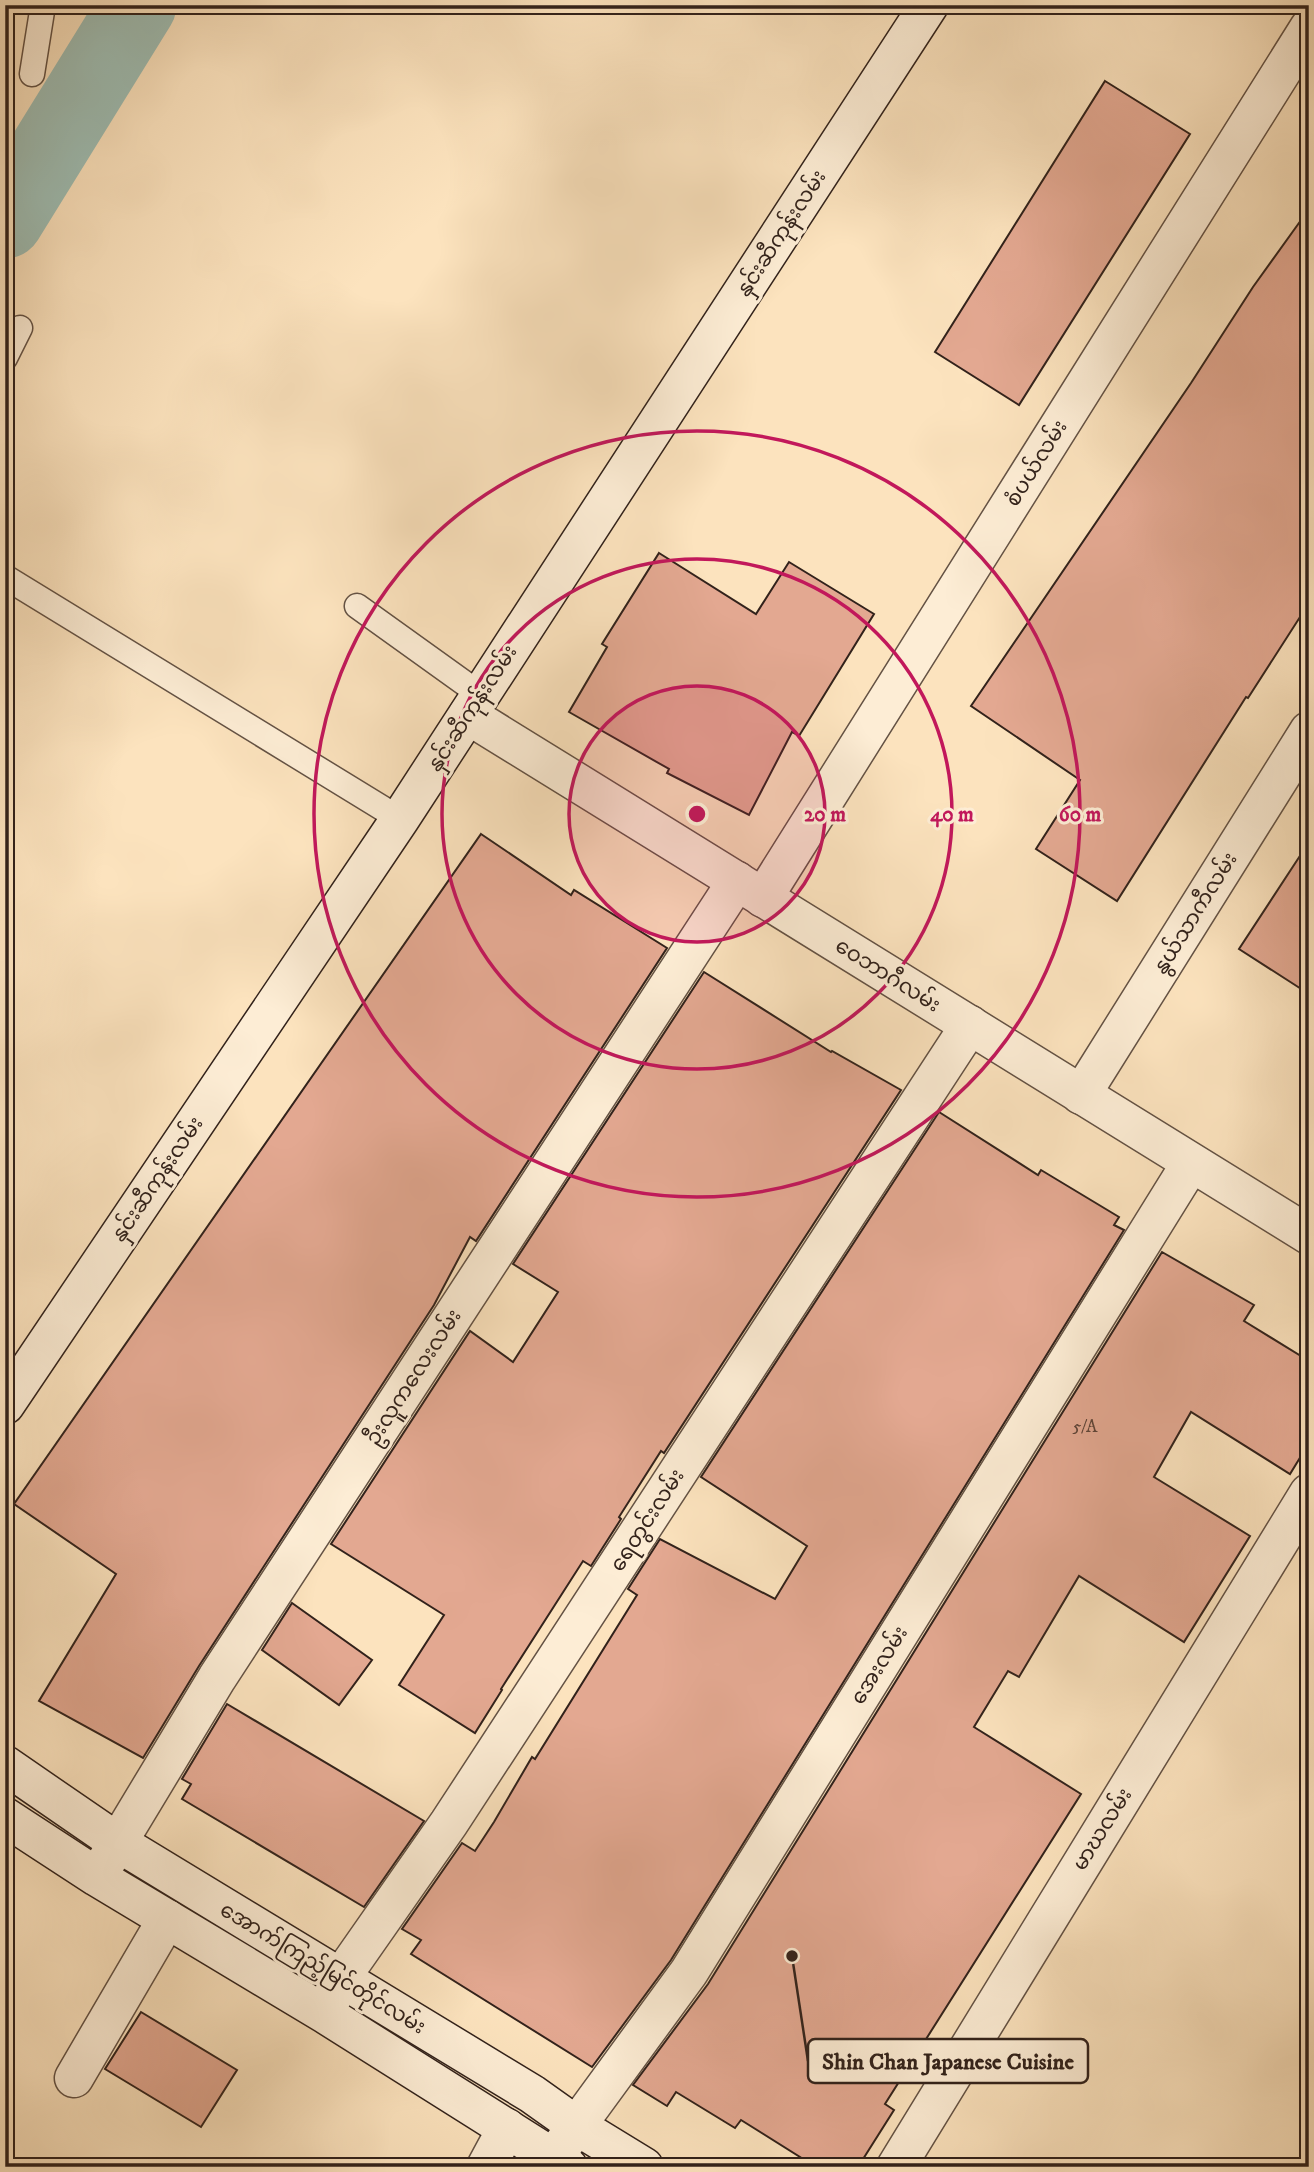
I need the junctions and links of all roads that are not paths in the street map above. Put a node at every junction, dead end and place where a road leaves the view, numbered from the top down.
1 (43, 5) edge
2 (929, 5) edge
3 (1309, 27) edge
4 (32, 74) dead end
5 (20, 328) dead end
6 (5, 358) edge
7 (5, 577) edge
8 (357, 606) dead end
9 (474, 705) junction
10 (1309, 731) edge
11 (400, 819) junction
12 (750, 890) junction
13 (970, 1025) junction
14 (1081, 1095) junction
15 (1191, 1163) junction
16 (1309, 1235) edge
17 (5, 1405) edge
18 (1309, 1493) edge
19 (5, 1765) edge
20 (5, 1817) edge
21 (117, 1842) junction
22 (97, 1877) junction
23 (167, 1919) junction
24 (340, 1979) junction
25 (325, 2014) junction
26 (74, 2078) dead end
27 (577, 2126) junction
28 (507, 2128) junction
29 (561, 2162) edge
30 (486, 2167) edge
31 (644, 2167) edge
32 (897, 2167) edge

1 - 4 lane
2 - 9 street, နှင်းဆီကုန်းလမ်း
3 - 12 street, စံပယ်လမ်း
5 - 6 lane
7 - 11 lane
8 - 9 lane
9 - 11 street, နှင်းဆီကုန်းလမ်း
9 - 12 street, ဝေဘာဂီလမ်း
10 - 14 street, နွယ်သာကီလမ်း
11 - 17 street, နှင်းဆီကုန်းလမ်း
12 - 13 street, ဝေဘာဂီလမ်း
12 - 21 street, ဦးလူကလေးလမ်း
13 - 14 street, ဝေဘာဂီလမ်း
13 - 24 street, ရေတွင်းလမ်း
14 - 15 street, ဝေဘာဂီလမ်း
15 - 16 street, ဝေဘာဂီလမ်း
15 - 27 street, အေးလမ်း
18 - 32 street, မာဃလမ်း
19 - 21 street, အောက်ကြည့်မြင်တိုင်လမ်း
20 - 22 street, အောက်ကြည့်မြင်တိုင်လမ်း
21 - 22 street, ဦးလူကလေးလမ်း
21 - 24 street, အောက်ကြည့်မြင်တိုင်လမ်း
22 - 23 street, အောက်ကြည့်မြင်တိုင်လမ်း
23 - 25 street, အောက်ကြည့်မြင်တိုင်လမ်း
23 - 26 street
24 - 25 street, ရေတွင်းလမ်း
24 - 27 street, အောက်ကြည့်မြင်တိုင်လမ်း
25 - 28 street, အောက်ကြည့်မြင်တိုင်လမ်း
27 - 29 street, အေးလမ်း
27 - 31 street, အောက်ကြည့်မြင်တိုင်လမ်း
28 - 29 street, အောက်ကြည့်မြင်တိုင်လမ်း
28 - 30 street

